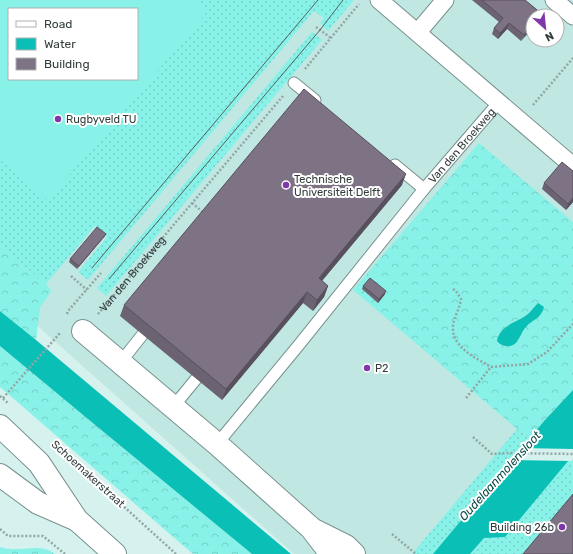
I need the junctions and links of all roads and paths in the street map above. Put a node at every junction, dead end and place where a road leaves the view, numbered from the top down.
1 (362, 0) edge
2 (379, 0) edge
3 (445, 0) edge
4 (554, 0) edge
5 (573, 16) edge
6 (316, 27) dead end
7 (418, 32) junction
8 (330, 38) junction
9 (573, 58) edge
10 (294, 83) junction
11 (499, 102) junction
12 (325, 108) edge
13 (520, 120) junction
14 (387, 158) edge
15 (573, 166) edge
16 (424, 189) junction
17 (192, 203) junction
18 (205, 214) edge
19 (101, 273) dead end
20 (71, 276) dead end
21 (453, 289) dead end
22 (86, 290) junction
23 (67, 316) dead end
24 (573, 324) edge
25 (83, 332) joint
26 (143, 334) edge
27 (48, 345) dead end
28 (120, 362) junction
29 (491, 367) junction
30 (196, 379) edge
31 (1, 397) edge
32 (466, 398) dead end
33 (13, 407) dead end
34 (173, 407) junction
35 (0, 426) edge
36 (473, 437) dead end
37 (52, 441) dead end
38 (217, 444) junction
39 (573, 454) edge
40 (0, 475) edge
41 (77, 520) junction
42 (311, 528) junction
43 (0, 529) edge
44 (392, 534) dead end
45 (65, 554) edge
46 (115, 554) edge
47 (176, 554) edge
48 (331, 554) edge
49 (354, 554) edge
50 (416, 554) edge

1 - 8 path, Van den Broekweg
2 - 7 street, Van den Broekweg
3 - 7 street
4 - 5 street
6 - 8 path
7 - 11 street, Van den Broekweg
8 - 10 path, Van den Broekweg
9 - 13 path
10 - 12 lane
10 - 17 path, Van den Broekweg
11 - 13 street, Van den Broekweg
11 - 16 lane, Van den Broekweg
13 - 15 street, Van den Broekweg
14 - 16 lane, Van den Broekweg
16 - 38 lane, Van den Broekweg
17 - 18 path
17 - 25 path, Van den Broekweg
19 - 22 path
20 - 22 path
21 - 29 path
22 - 23 path
24 - 29 path
25 - 28 street
26 - 28 lane
27 - 31 path
28 - 34 street
29 - 32 path
30 - 34 lane
31 - 33 path
34 - 38 street
35 - 41 street
36 - 39 path
37 - 47 path, Schoemakerstraat
38 - 42 street
40 - 41 street
41 - 46 street
42 - 48 street
42 - 49 street
43 - 45 path
44 - 50 path

